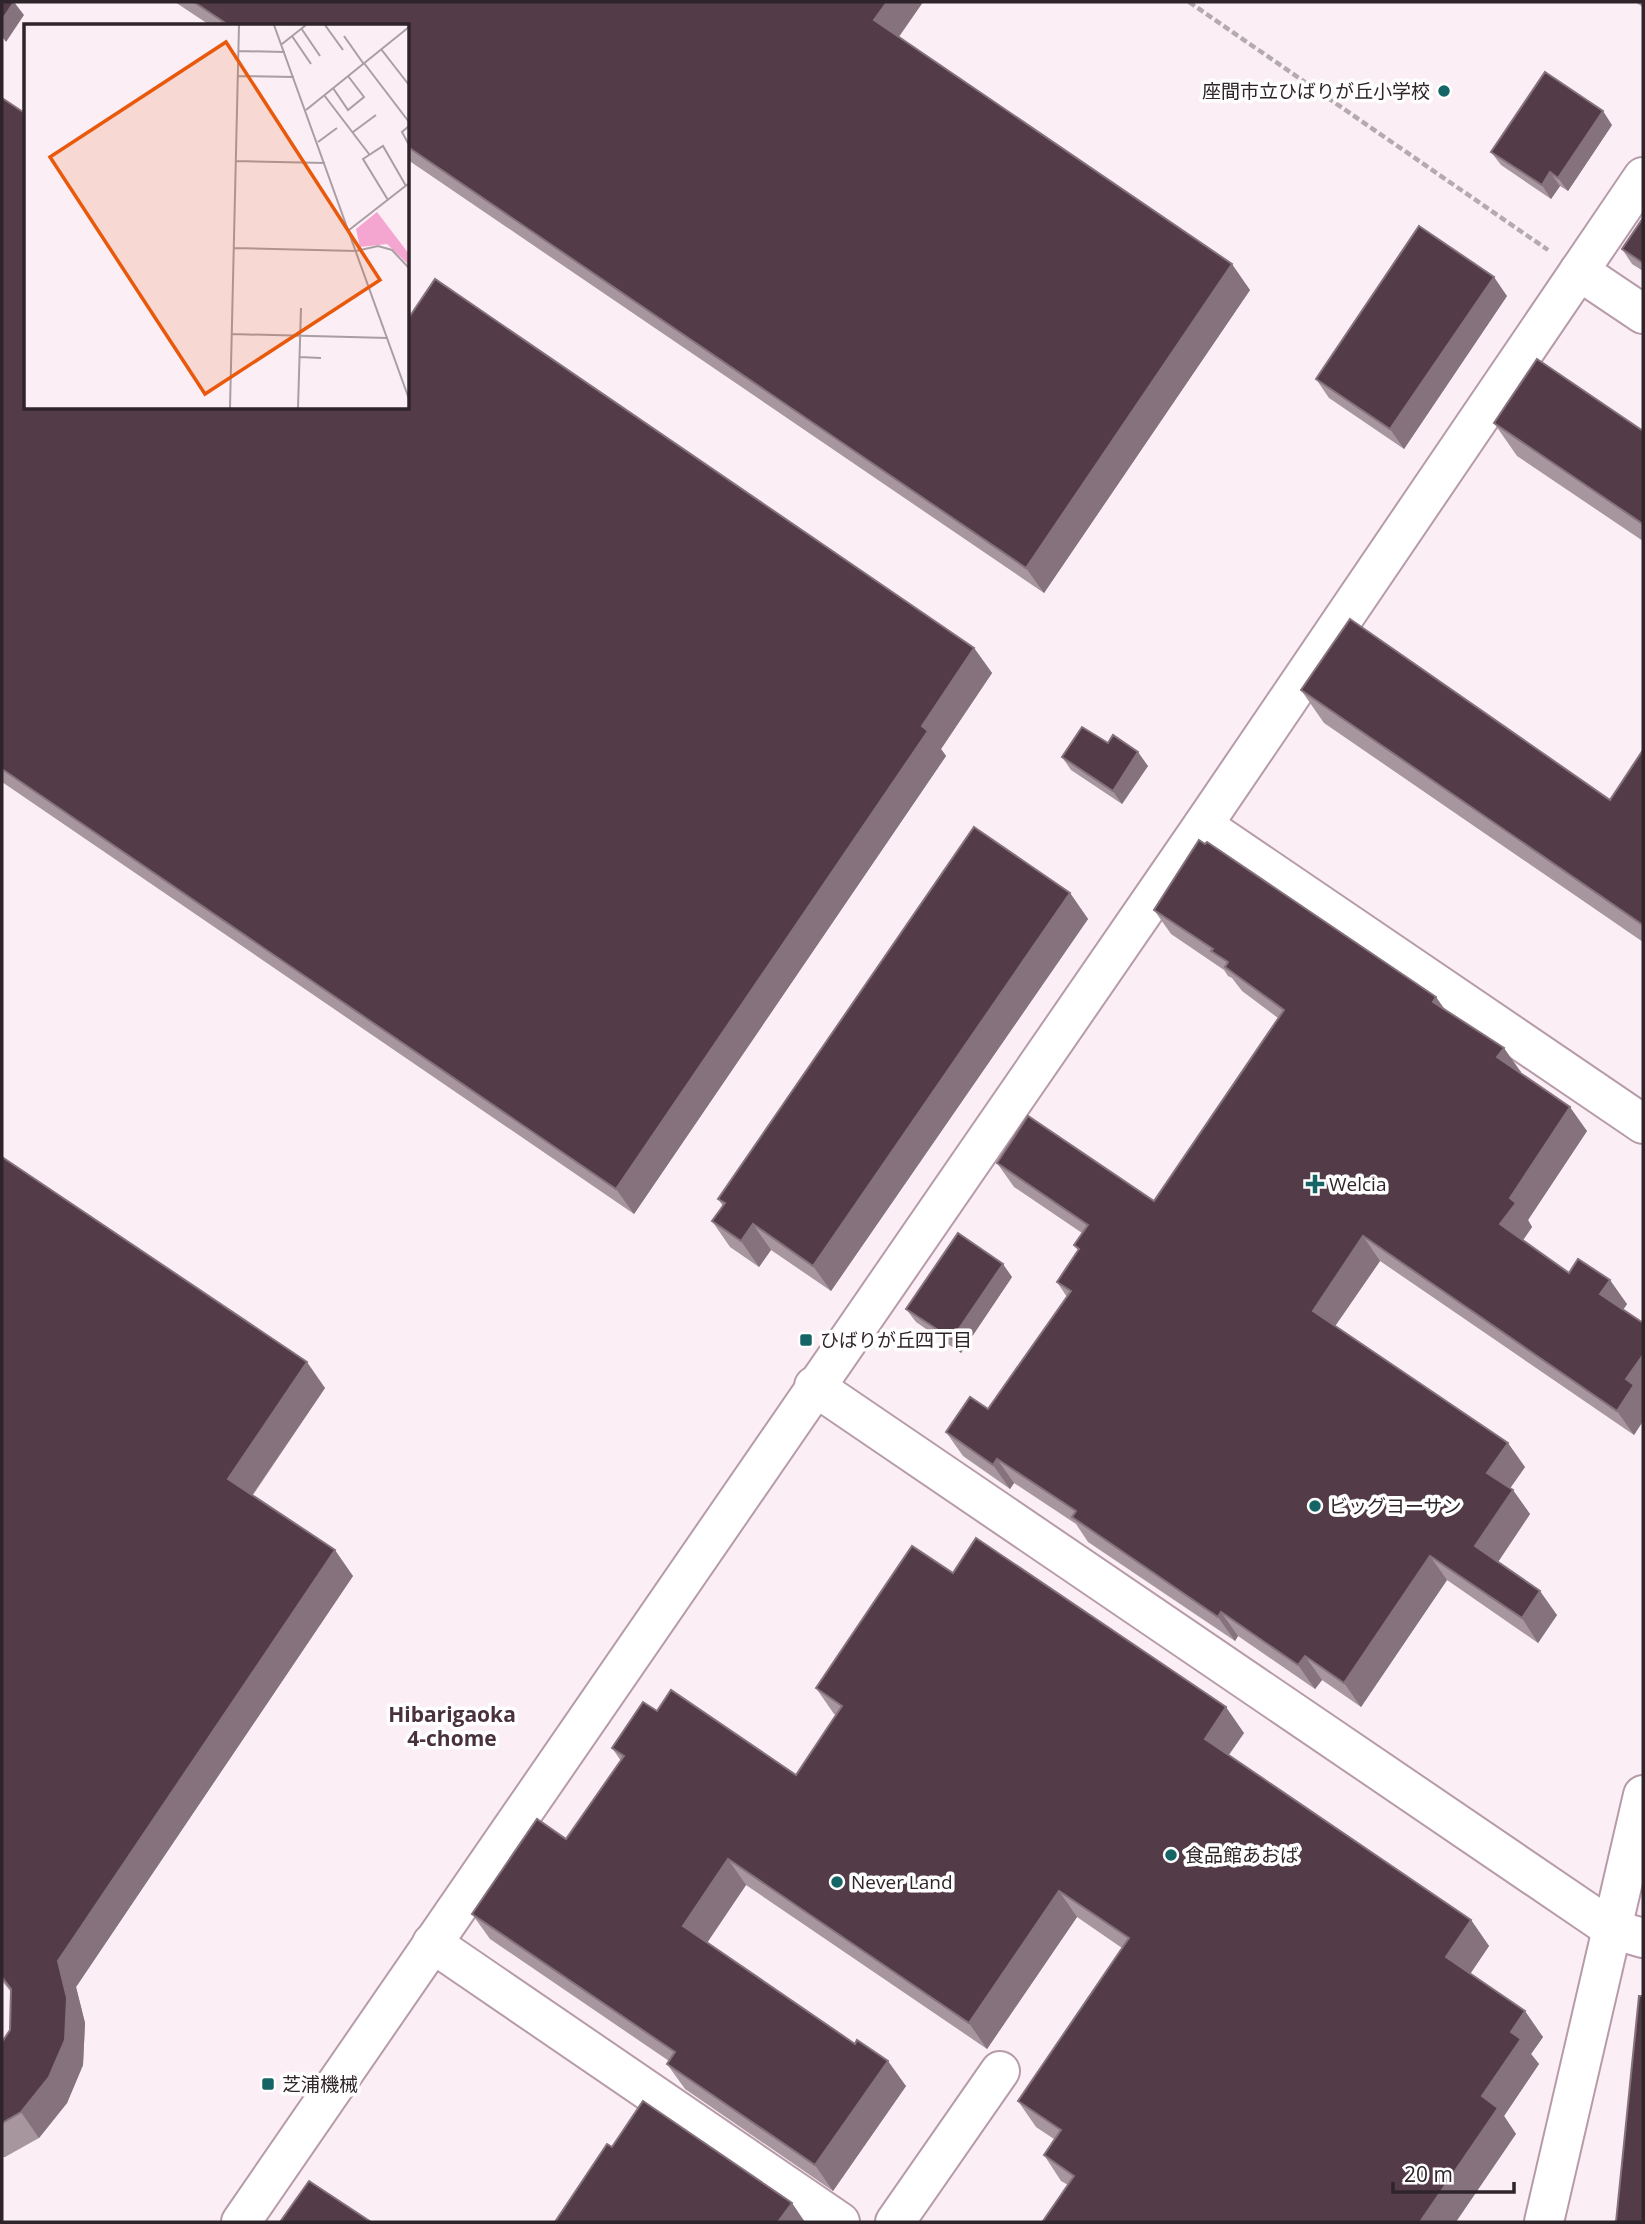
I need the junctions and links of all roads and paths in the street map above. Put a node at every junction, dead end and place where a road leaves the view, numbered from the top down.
1 (1189, 2) edge
2 (1643, 177) edge
3 (1579, 271) junction
4 (1643, 314) edge
5 (1203, 825) junction
6 (1643, 1124) edge
7 (814, 1386) junction
8 (1643, 1795) edge
9 (1628, 1934) edge
10 (432, 1943) junction
11 (1000, 2071) dead end
12 (240, 2222) edge
13 (840, 2222) edge
14 (895, 2222) edge
15 (1544, 2222) edge

1 - 3 path
2 - 3 street
3 - 4 street
3 - 5 street
5 - 6 street
5 - 7 street
7 - 9 street
7 - 10 street
8 - 9 street
9 - 15 street
10 - 12 street
10 - 13 street
11 - 14 street

